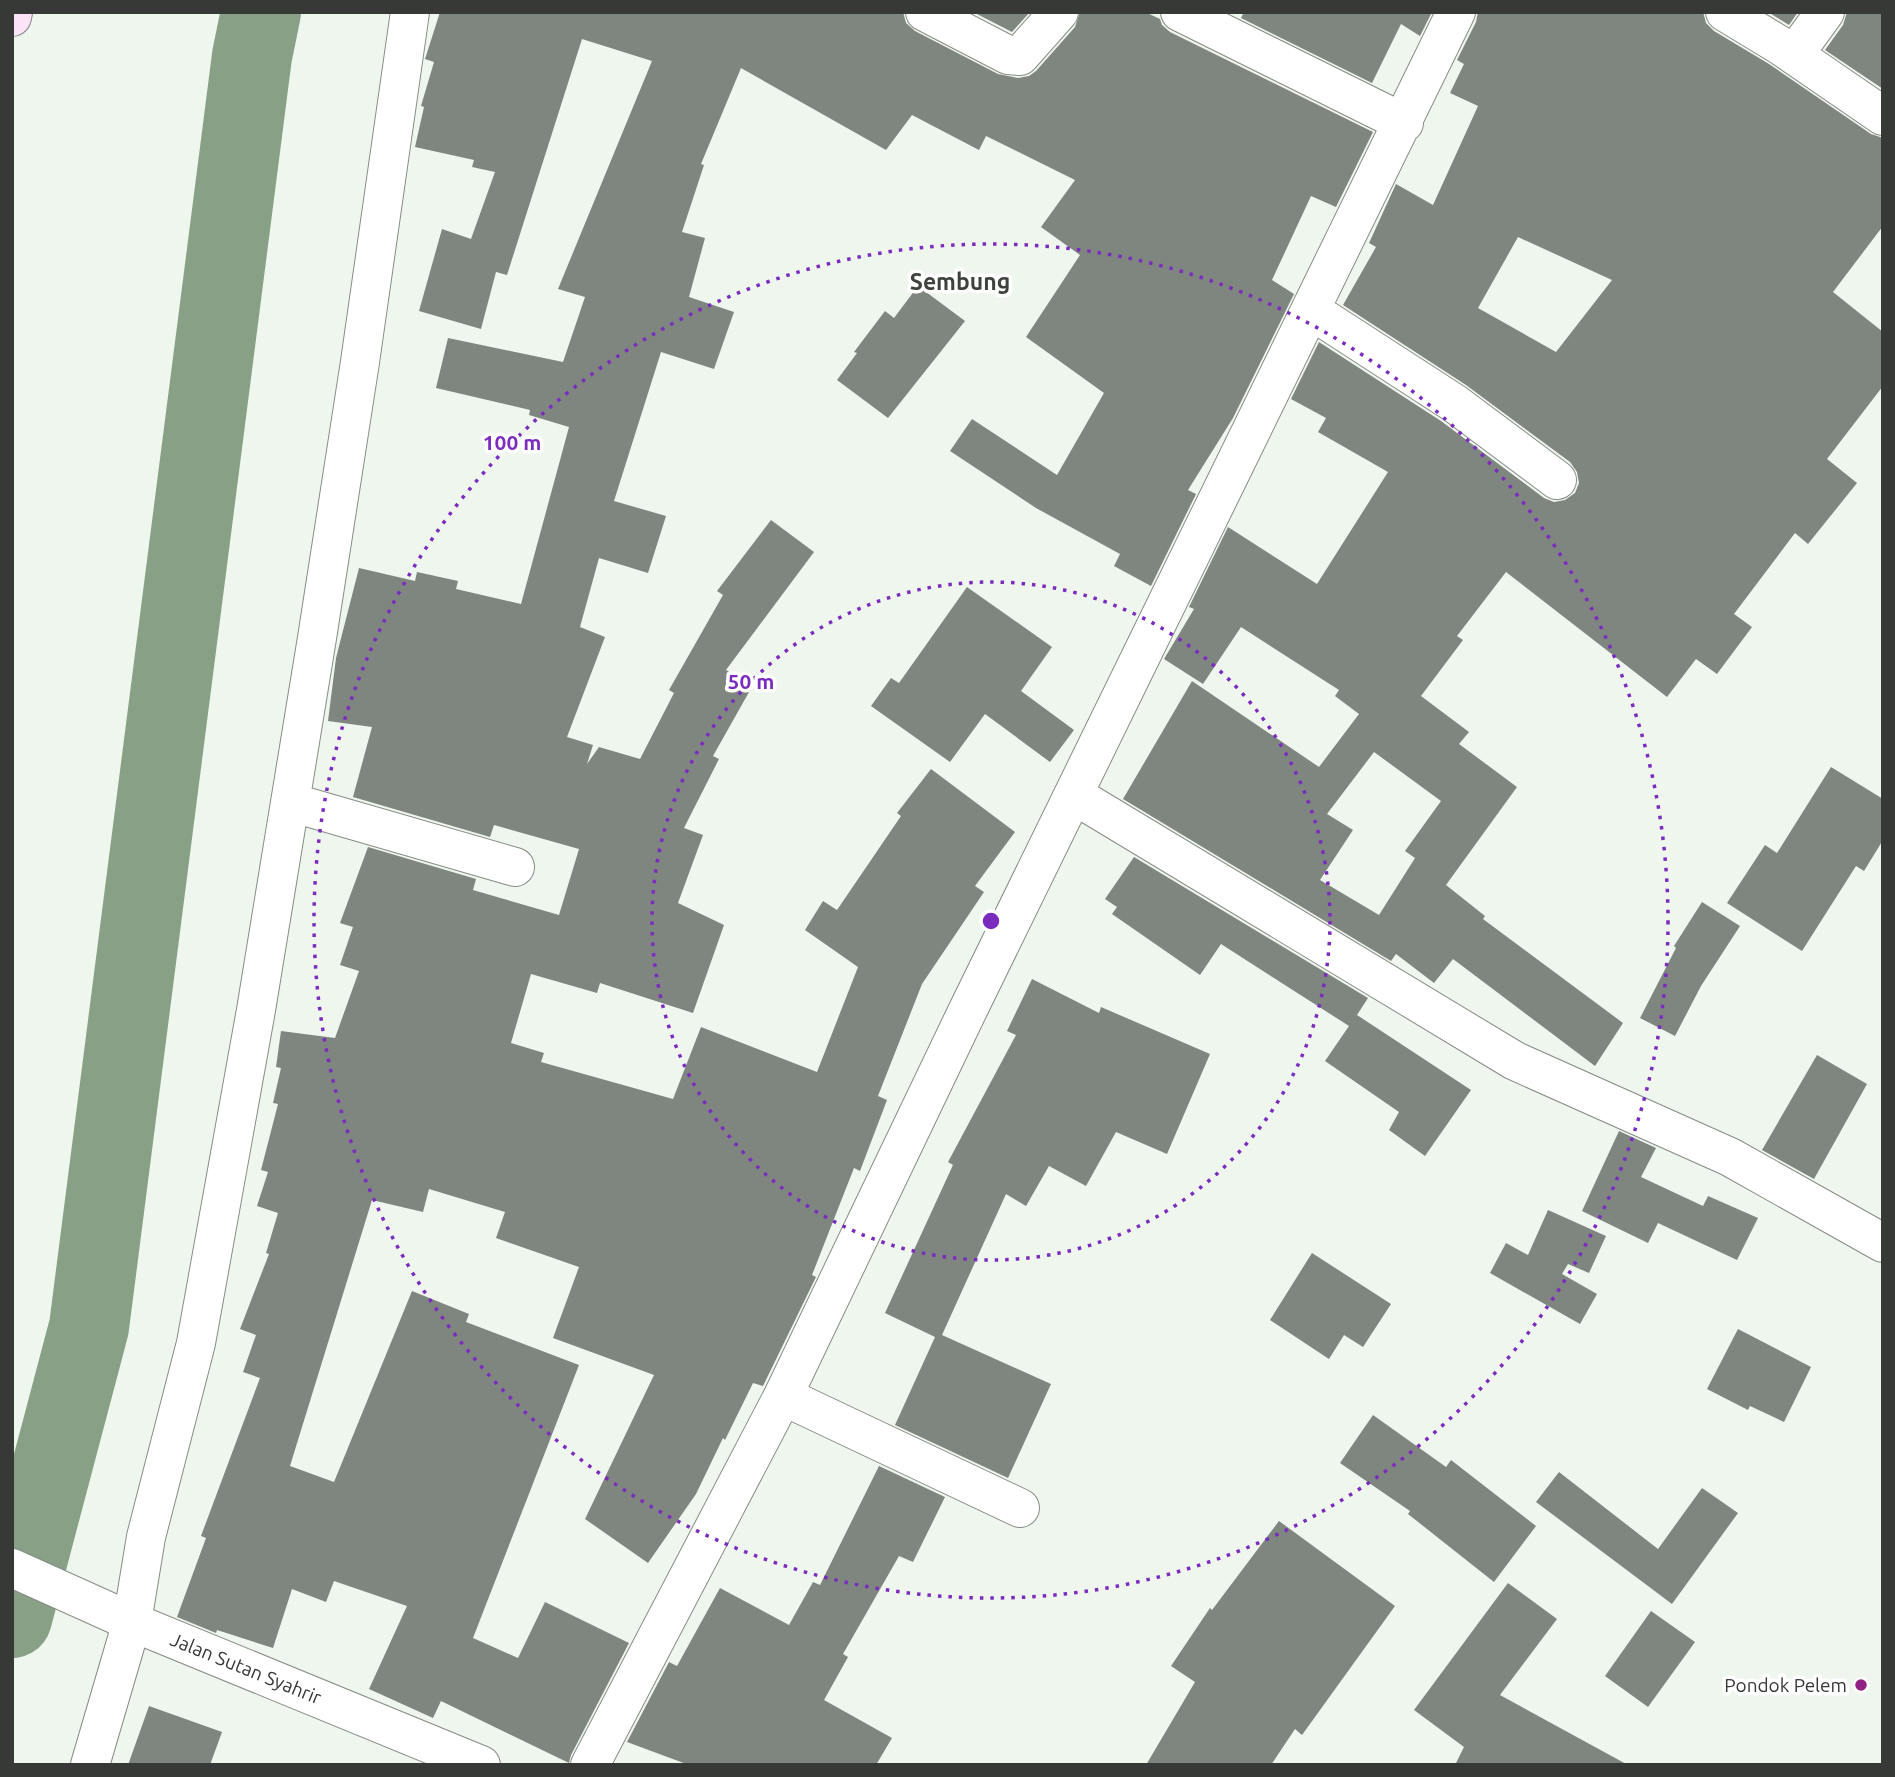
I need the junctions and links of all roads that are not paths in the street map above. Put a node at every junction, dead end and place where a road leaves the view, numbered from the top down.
1 (410, 12) edge
2 (925, 12) edge
3 (1059, 12) edge
4 (1180, 12) edge
5 (1456, 12) edge
6 (1725, 12) edge
7 (1825, 12) edge
8 (1794, 55) junction
9 (1883, 116) edge
10 (1404, 123) junction
11 (1312, 310) junction
12 (1557, 480) dead end
13 (1074, 794) junction
14 (290, 802) junction
15 (515, 867) dead end
16 (1883, 1243) edge
17 (783, 1396) junction
18 (1020, 1508) dead end
19 (12, 1568) edge
20 (124, 1618) junction
21 (90, 1765) edge
22 (481, 1765) edge
23 (590, 1765) edge

1 - 14 street
2 - 3 street
4 - 10 street
5 - 10 street
6 - 8 street
7 - 8 street
8 - 9 street
10 - 11 street
11 - 12 street
11 - 13 street
13 - 16 street
13 - 17 street
14 - 15 street
14 - 20 street
17 - 18 street
17 - 23 street
19 - 20 street, Jalan Sutan Syahrir
20 - 21 street
20 - 22 street, Jalan Sutan Syahrir

